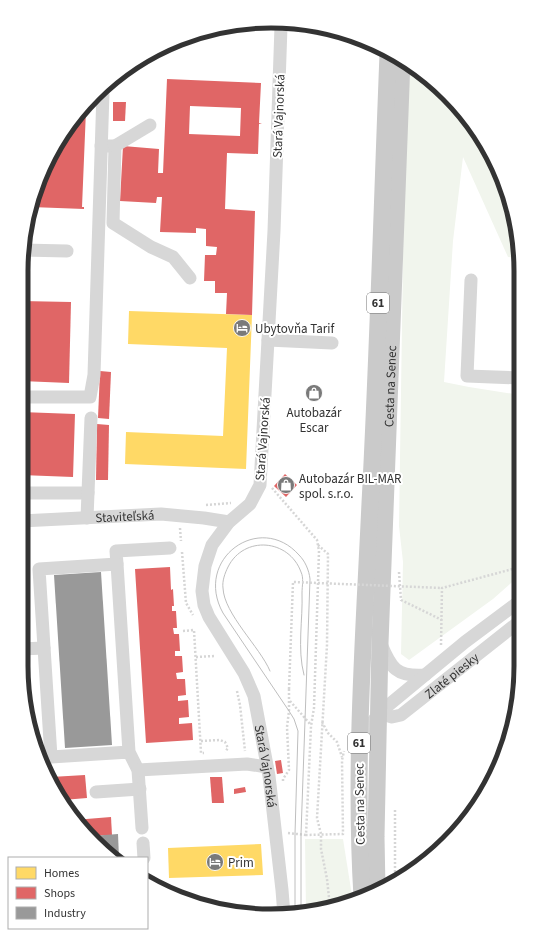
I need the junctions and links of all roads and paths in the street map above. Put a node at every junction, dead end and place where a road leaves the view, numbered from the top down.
1 (281, 29) edge
2 (388, 59) edge
3 (402, 67) edge
4 (103, 95) edge
5 (150, 125) dead end
6 (101, 146) junction
7 (115, 146) junction
8 (29, 250) edge
9 (67, 251) dead end
10 (190, 278) dead end
11 (471, 280) dead end
12 (268, 340) junction
13 (332, 342) dead end
14 (514, 378) edge
15 (28, 397) edge
16 (91, 418) dead end
17 (262, 469) junction
18 (28, 493) edge
19 (88, 493) junction
20 (238, 503) dead end
21 (201, 505) dead end
22 (179, 516) junction
23 (87, 518) junction
24 (28, 521) edge
25 (229, 522) junction
26 (318, 544) junction
27 (170, 548) dead end
28 (117, 564) junction
29 (514, 568) edge
30 (319, 583) junction
31 (442, 588) junction
32 (401, 600) dead end
33 (514, 606) edge
34 (194, 616) dead end
35 (442, 620) junction
36 (514, 626) edge
37 (183, 631) dead end
38 (380, 643) junction
39 (441, 645) dead end
40 (44, 648) junction
41 (28, 649) edge
42 (215, 656) dead end
43 (196, 657) junction
44 (362, 664) junction
45 (425, 675) junction
46 (237, 689) dead end
47 (290, 700) junction
48 (379, 713) junction
49 (322, 722) junction
50 (311, 726) junction
51 (201, 741) junction
52 (351, 749) junction
53 (129, 752) junction
54 (219, 752) dead end
55 (207, 753) dead end
56 (46, 757) edge
57 (343, 757) junction
58 (247, 764) junction
59 (267, 767) junction
60 (138, 770) junction
61 (284, 786) dead end
62 (140, 789) junction
63 (96, 792) dead end
64 (395, 810) dead end
65 (142, 828) dead end
66 (288, 833) dead end
67 (321, 834) junction
68 (306, 835) junction
69 (143, 843) dead end
70 (144, 857) edge
71 (396, 874) edge
72 (377, 885) edge
73 (362, 892) edge
74 (330, 902) edge
75 (283, 908) edge

1 - 12 street, Stará Vajnorská
2 - 44 main road, Cesta na Senec / 61
3 - 38 main road, Cesta na Senec / 61
4 - 6 street
5 - 7 street
6 - 7 street
6 - 15 street
7 - 10 street
8 - 9 street
11 - 14 street
12 - 13 street
12 - 17 street, Stará Vajnorská
16 - 19 street
17 - 25 street, Stará Vajnorská
17 - 26 path
18 - 19 street
19 - 23 street
20 - 21 path
22 - 23 street, Staviteľská
22 - 25 street, Staviteľská
22 - 34 path
23 - 24 street, Staviteľská
25 - 59 street, Stará Vajnorská
26 - 30 path
26 - 49 path
27 - 28 street
28 - 40 street
28 - 53 street
29 - 31 path
30 - 31 path, bridge
30 - 47 path, bridge
30 - 50 path
31 - 35 path
32 - 35 path
33 - 45 street, Zlaté piesky
35 - 39 path
36 - 48 street, Zlaté piesky
37 - 43 path
38 - 45 street, Zlaté piesky
38 - 48 main road, Cesta na Senec / 61
40 - 41 street
40 - 56 street
42 - 43 path
43 - 51 path
44 - 48 street, Cesta na Senec
44 - 52 main road, Cesta na Senec / 61
45 - 48 street, Zlaté piesky
46 - 58 path
47 - 50 path
47 - 61 path
48 - 52 street, Zlaté piesky
48 - 72 main road, Cesta na Senec / 61
49 - 57 path
49 - 67 path
50 - 68 path
51 - 54 path
51 - 55 path
52 - 57 path
52 - 73 main road, Cesta na Senec / 61
53 - 56 street
53 - 60 street
57 - 67 path
58 - 59 street
58 - 60 street
59 - 75 street, Stará Vajnorská
60 - 62 street
62 - 63 street
62 - 65 street
64 - 71 path
66 - 68 path
67 - 68 path
67 - 74 path
69 - 70 street

